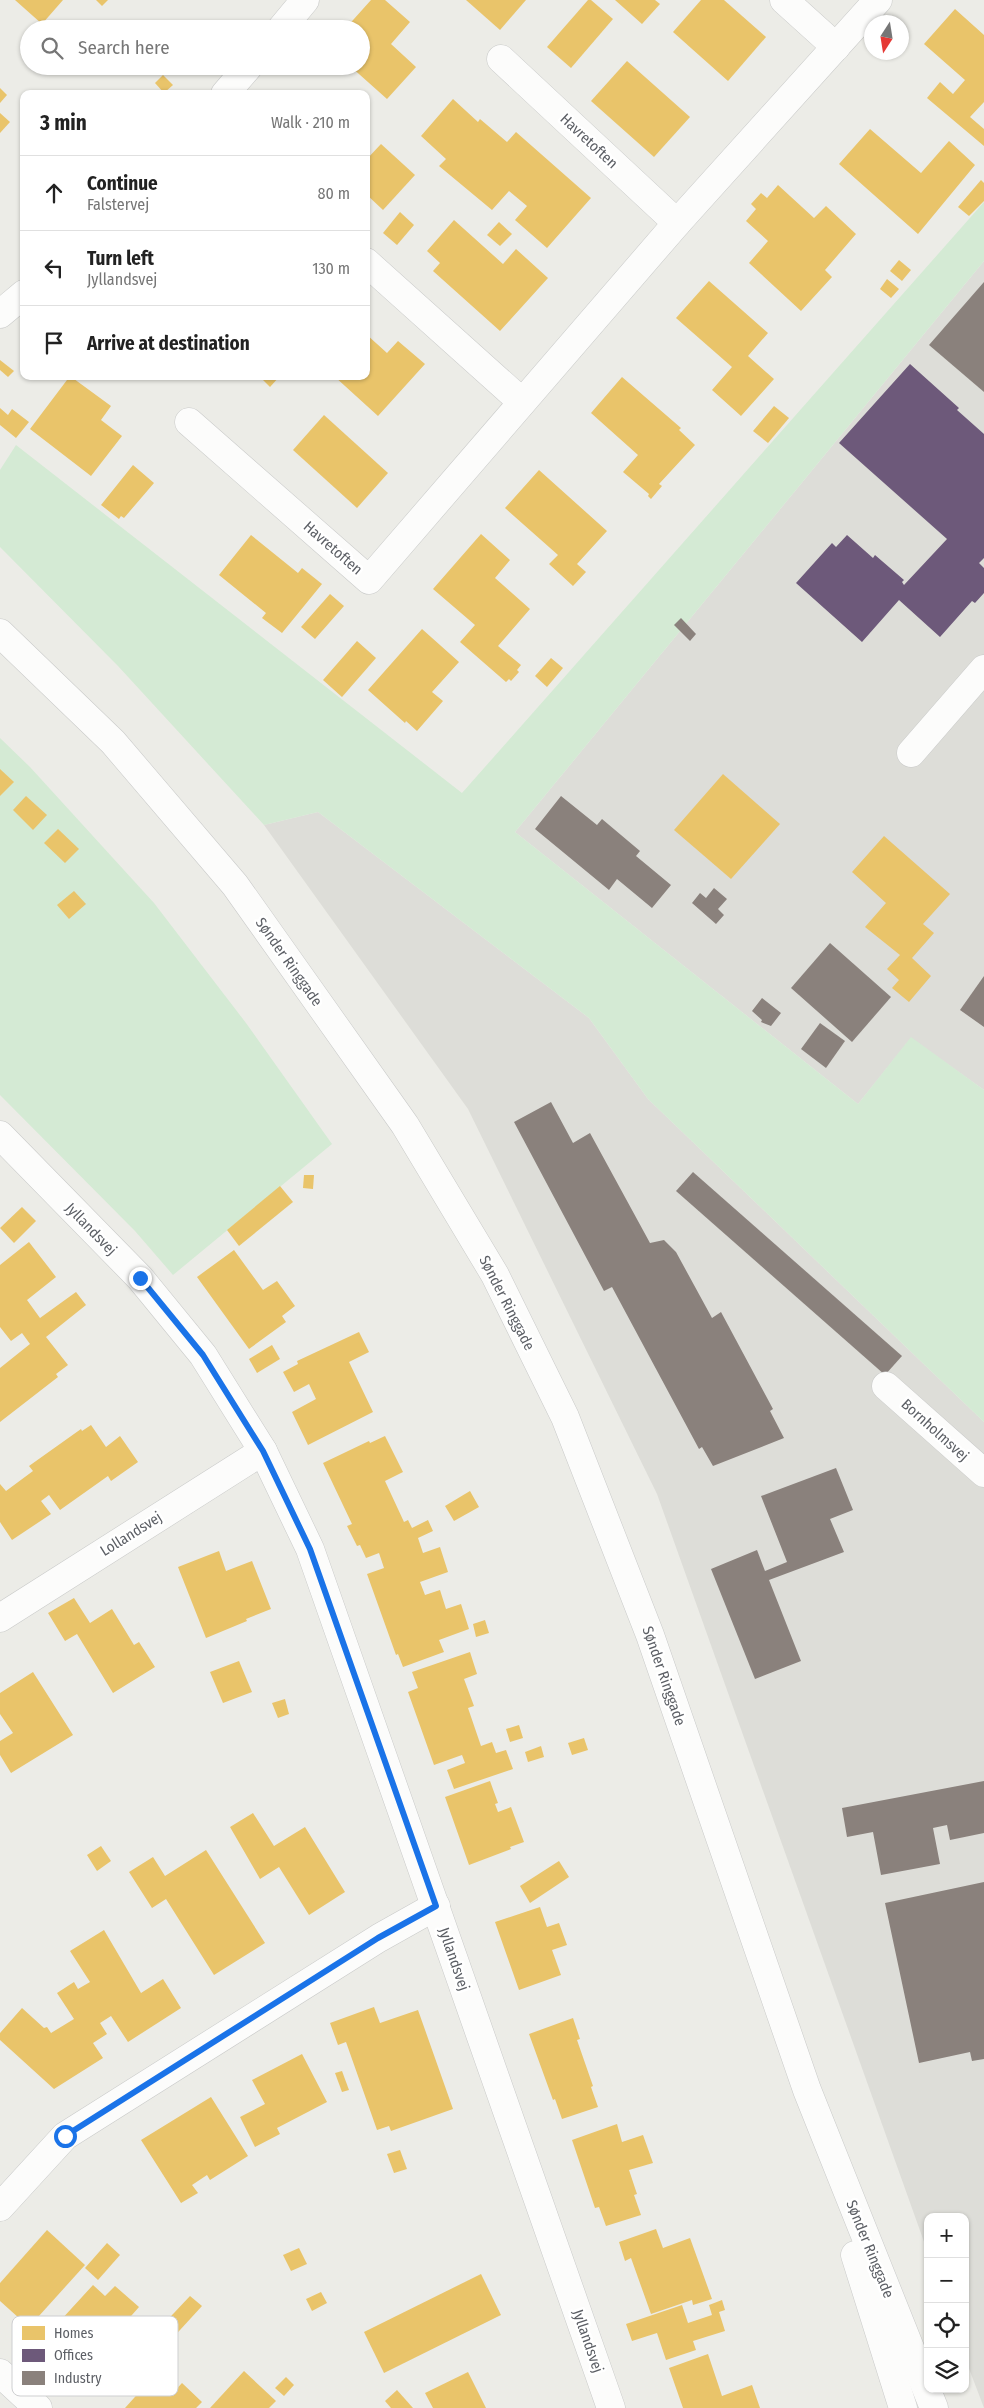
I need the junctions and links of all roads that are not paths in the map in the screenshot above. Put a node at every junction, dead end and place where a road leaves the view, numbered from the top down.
1 (306, 0) edge
2 (784, 0) edge
3 (878, 0) edge
4 (289, 20) edge
5 (836, 48) junction
6 (501, 59) dead end
7 (241, 75) edge
8 (228, 90) edge
9 (677, 223) junction
10 (370, 266) edge
11 (20, 297) edge
12 (0, 314) edge
13 (522, 402) junction
14 (189, 422) dead end
15 (0, 633) edge
16 (984, 670) edge
17 (911, 753) dead end
18 (0, 1135) edge
19 (886, 1386) dead end
20 (263, 1451) junction
21 (984, 1473) edge
22 (0, 1618) edge
23 (436, 1906) junction
24 (807, 2090) junction
25 (0, 2207) edge
26 (858, 2264) junction
27 (0, 2373) edge
28 (12, 2384) edge
29 (25, 2396) edge
30 (38, 2408) edge
31 (611, 2408) edge
32 (903, 2408) edge
33 (918, 2408) edge
34 (934, 2408) edge

1 - 4 street
2 - 5 street
3 - 5 street, Havretoften
5 - 9 street, Havretoften
6 - 9 street, Havretoften
7 - 8 street
9 - 13 street, Havretoften
10 - 13 street
11 - 12 street
13 - 14 street, Havretoften
15 - 24 street, Sønder Ringgade
16 - 17 street
18 - 20 street, Jyllandsvej
19 - 21 street, Bornholmsvej
20 - 22 street, Lollandsvej
20 - 23 street, Jyllandsvej
23 - 25 street
23 - 31 street, Jyllandsvej
24 - 26 street, Sønder Ringgade
24 - 34 street, Sønder Ringgade
26 - 32 street, Sønder Ringgade
26 - 33 street
27 - 28 street
29 - 30 street

